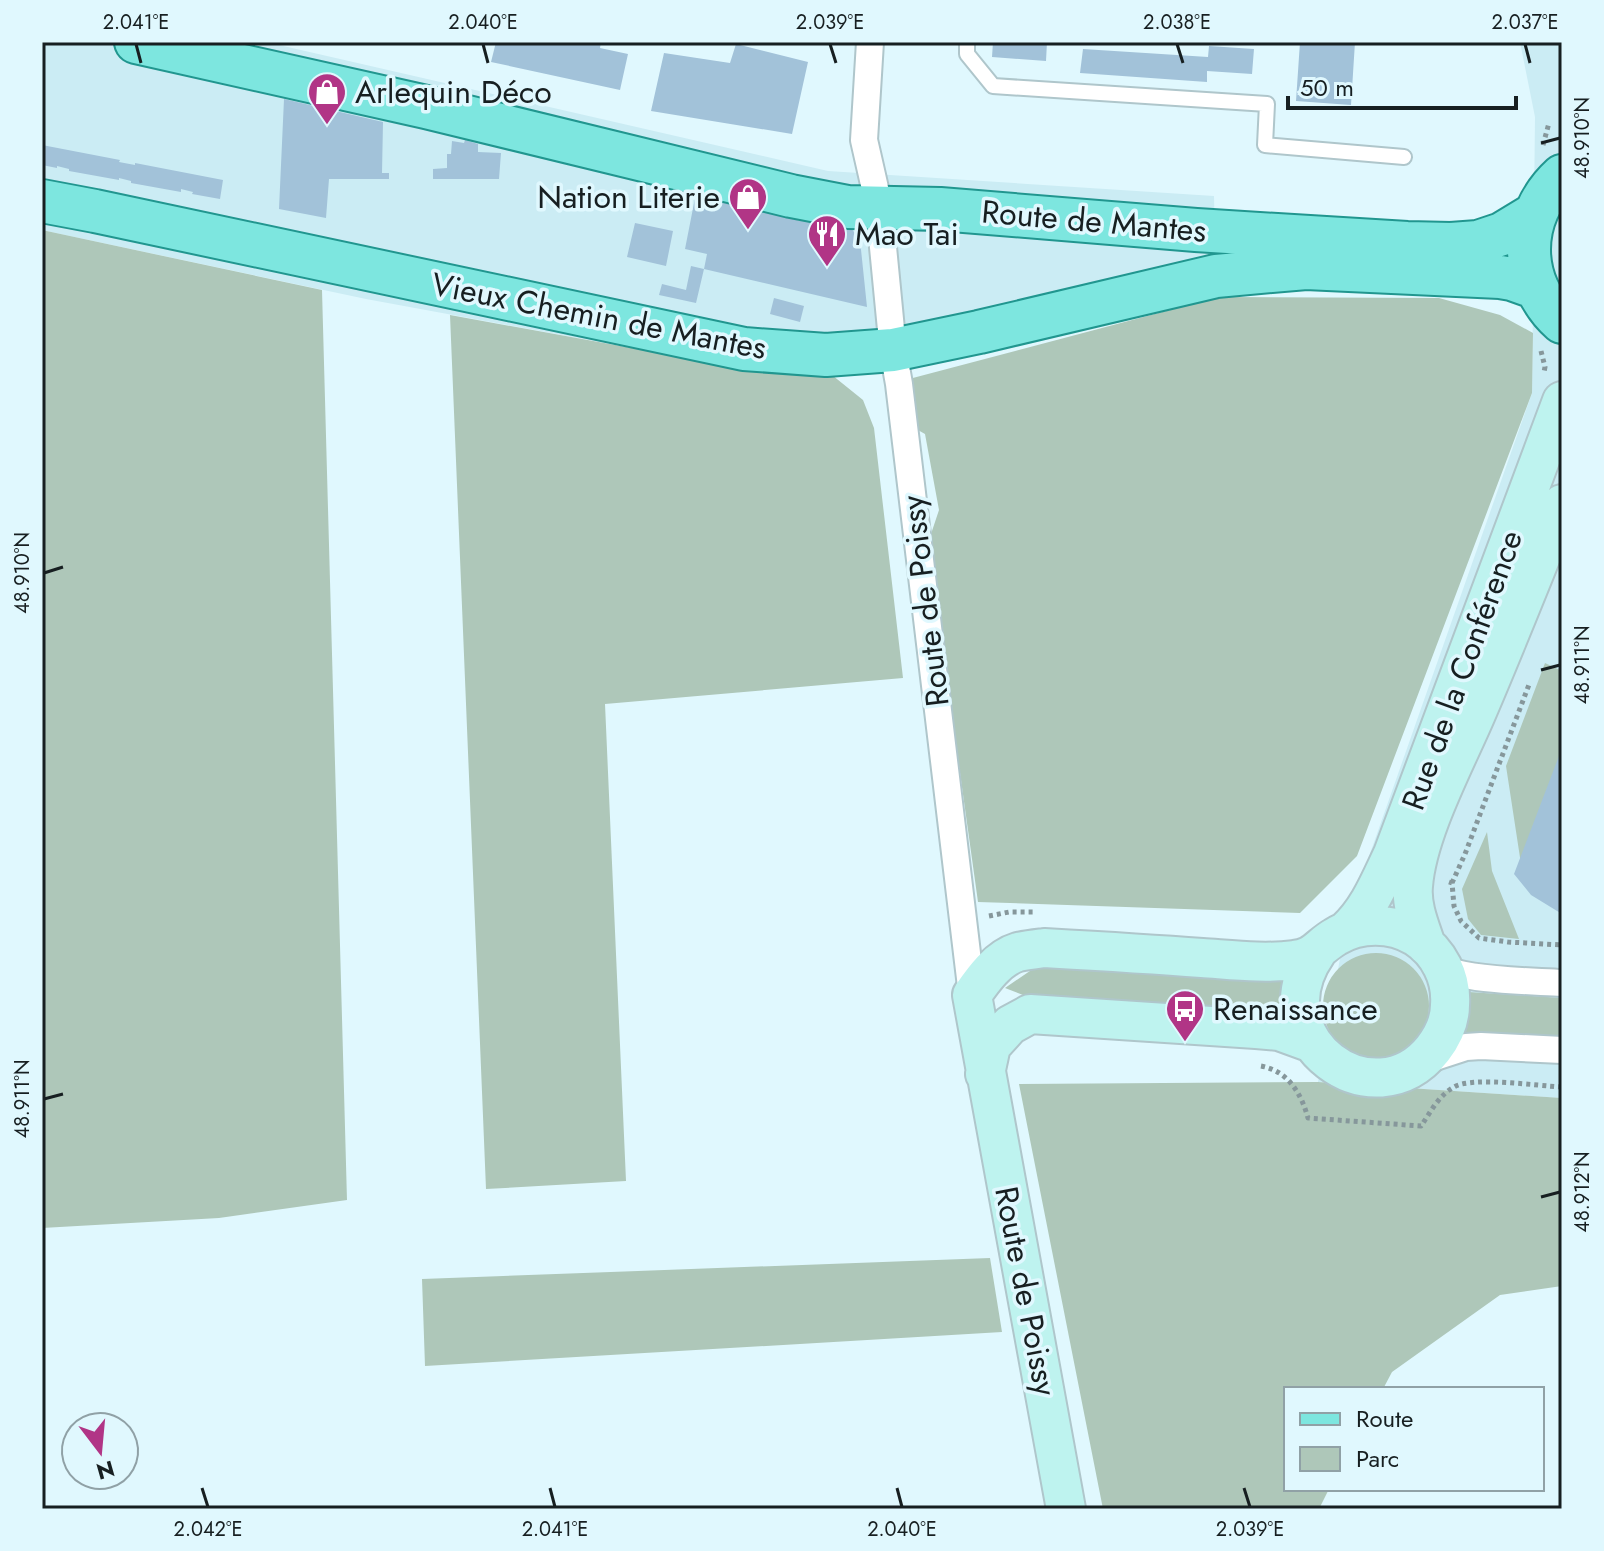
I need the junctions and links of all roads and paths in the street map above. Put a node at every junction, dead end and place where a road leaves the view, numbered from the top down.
1 (136, 42) edge
2 (870, 42) edge
3 (967, 42) edge
4 (1549, 123) dead end
5 (1404, 157) dead end
6 (1552, 162) edge
7 (42, 201) edge
8 (879, 206) junction
9 (1535, 214) junction
10 (1555, 314) edge
11 (893, 350) junction
12 (1562, 401) edge
13 (1562, 504) edge
14 (1533, 674) dead end
15 (1442, 880) dead end
16 (1452, 883) junction
17 (1043, 912) dead end
18 (963, 922) junction
19 (1332, 942) junction
20 (1562, 945) edge
21 (1434, 956) junction
22 (1562, 983) edge
23 (972, 995) junction
24 (1312, 1043) junction
25 (1562, 1050) edge
26 (1420, 1062) junction
27 (1256, 1066) dead end
28 (985, 1074) junction
29 (1562, 1087) edge
30 (1066, 1509) edge

1 - 8 main road, Route de Mantes
2 - 8 street, Route de Poissy
3 - 5 lane
4 - 6 path
6 - 9 main road
7 - 11 main road, Vieux Chemin de Mantes
8 - 9 main road, Route de Mantes
8 - 11 street, Route de Poissy
9 - 10 main road
10 - 11 main road, Vieux Chemin de Mantes
11 - 18 street, Route de Poissy
12 - 19 street, Rue de la Conférence
13 - 21 street, Rue de la Conférence
14 - 16 path
15 - 16 path
16 - 20 path
17 - 18 path
18 - 23 street, Route de Poissy
19 - 21 street
19 - 23 street
19 - 24 street
21 - 22 street
21 - 26 street
23 - 28 street, Route de Poissy
24 - 26 street
24 - 28 street
25 - 26 street
27 - 29 path
28 - 30 street, Route de Poissy

